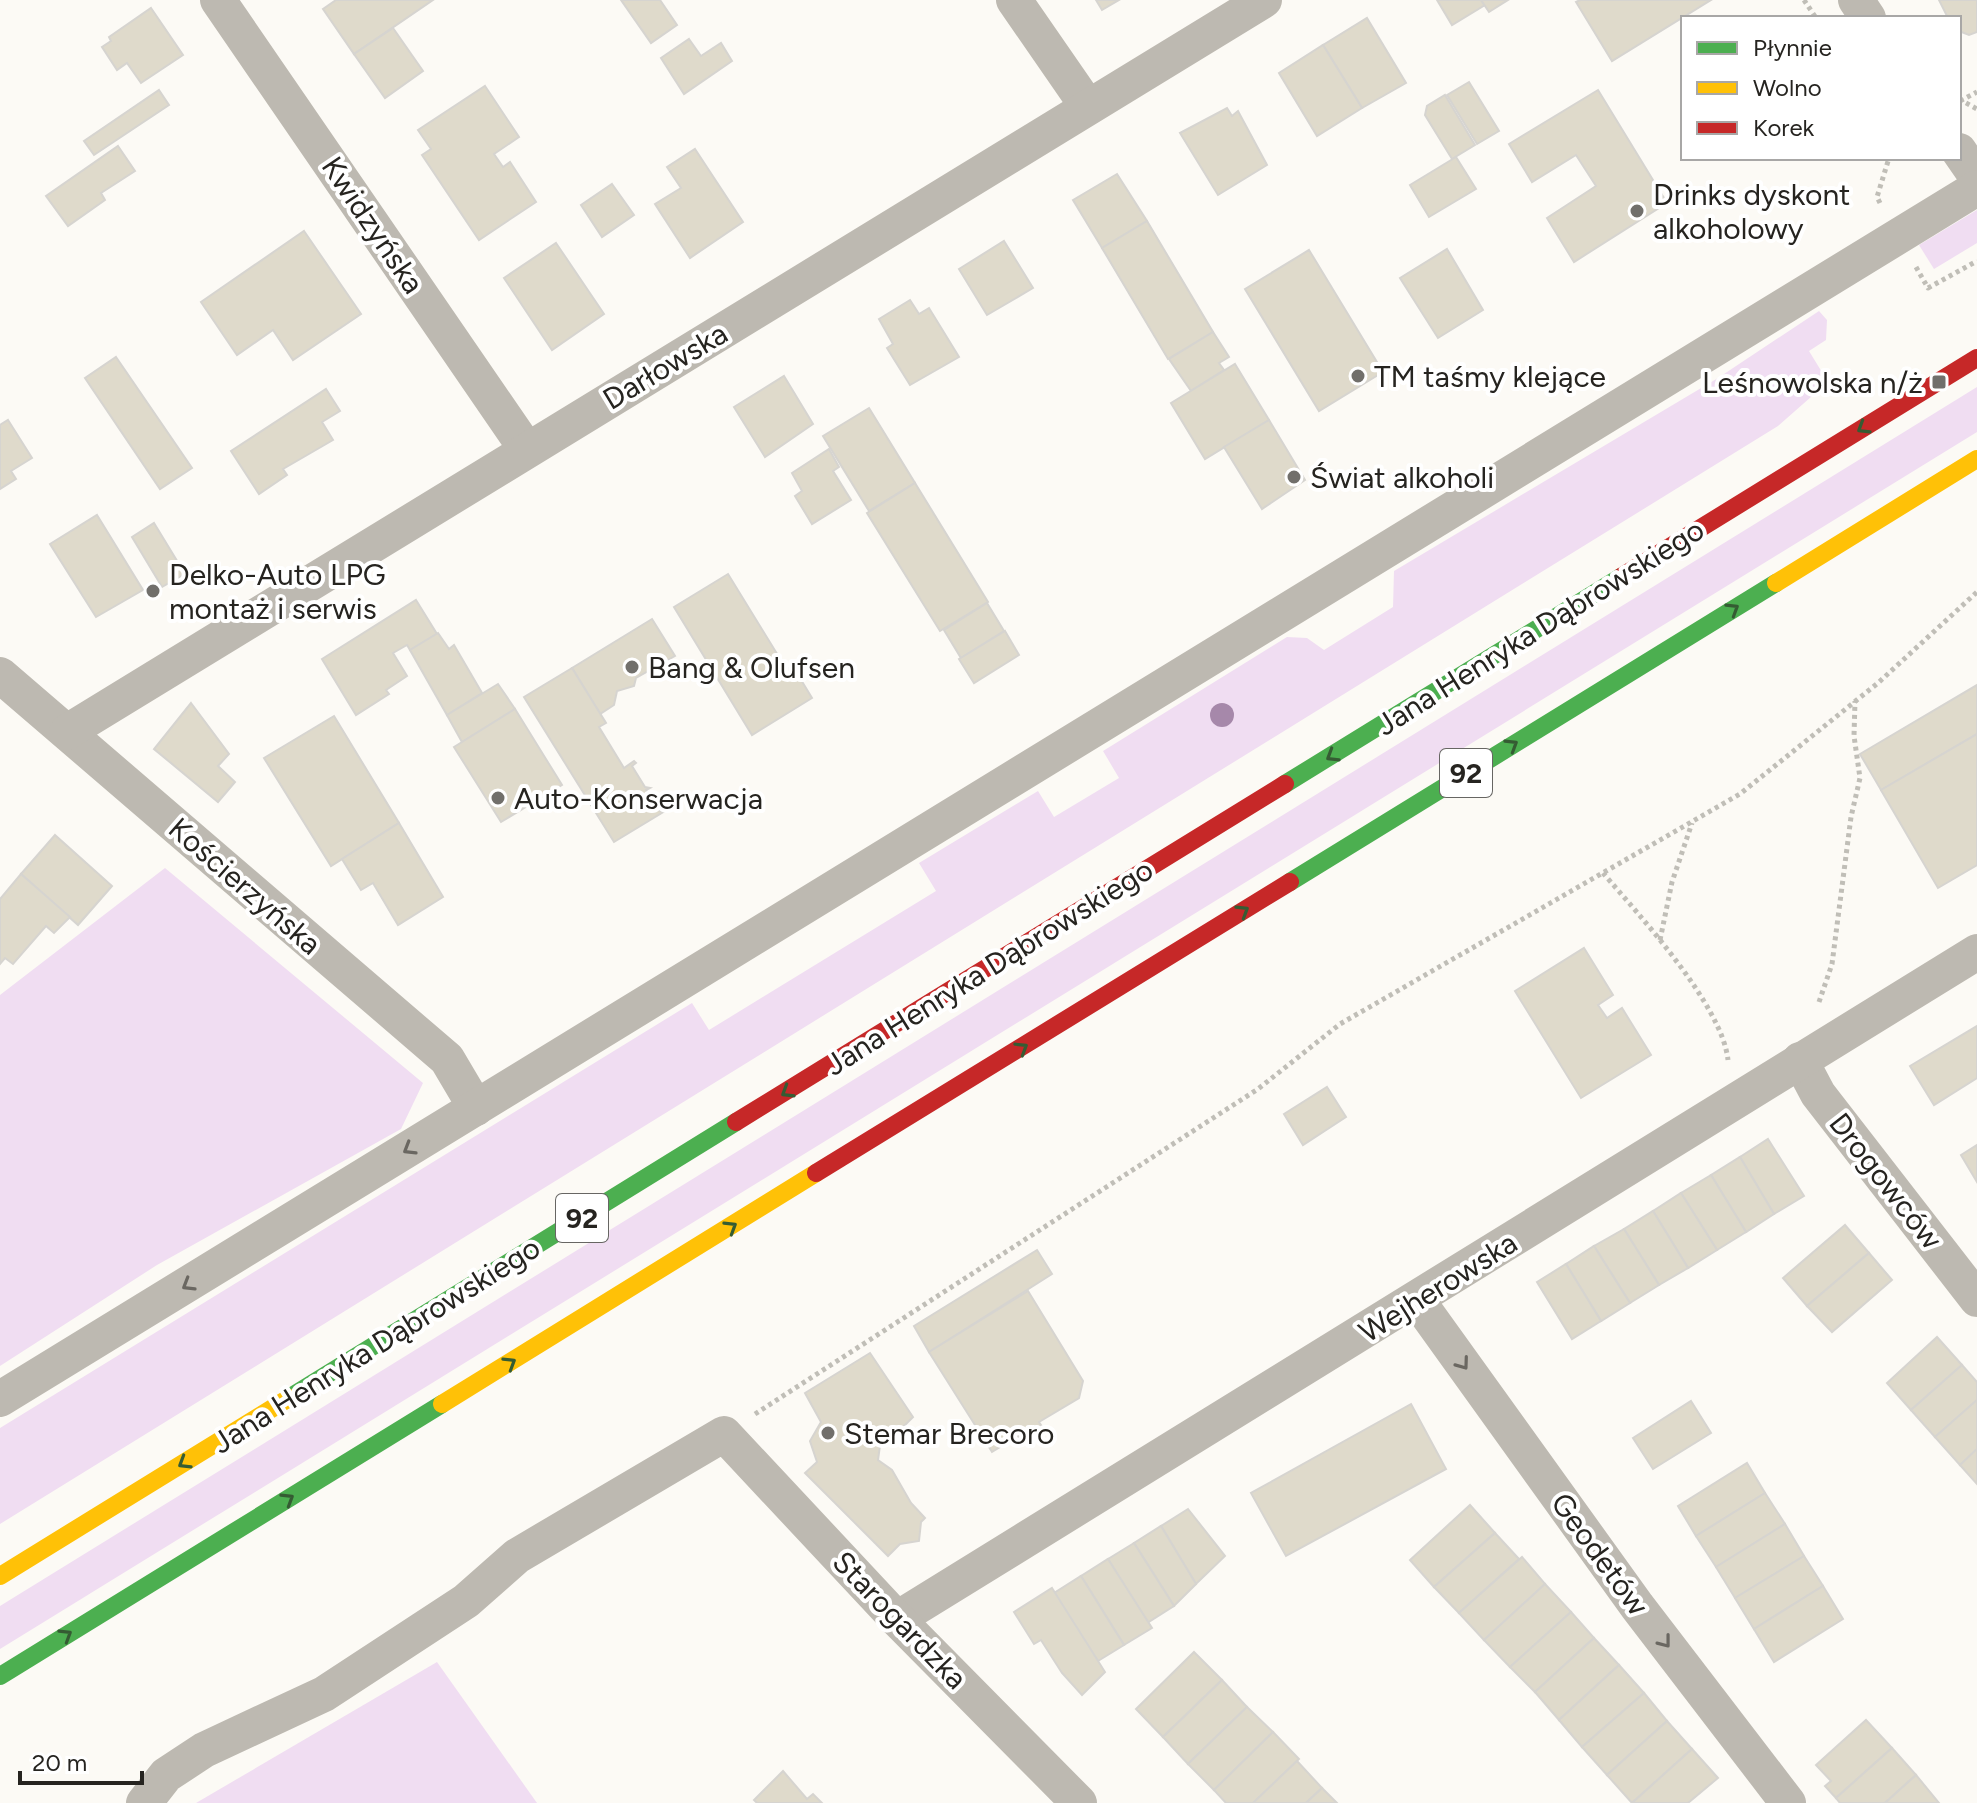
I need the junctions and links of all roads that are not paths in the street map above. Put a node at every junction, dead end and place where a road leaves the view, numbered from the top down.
1 (218, 0) edge
2 (1014, 0) edge
3 (1264, 0) edge
4 (1088, 107) junction
5 (1961, 154) edge
6 (1977, 177) edge
7 (1977, 188) edge
8 (1977, 358) edge
9 (527, 450) junction
10 (1977, 459) edge
11 (0, 675) edge
12 (67, 732) junction
13 (1977, 952) edge
14 (1800, 1060) junction
15 (476, 1108) junction
16 (1977, 1299) edge
17 (1417, 1300) junction
18 (0, 1399) edge
19 (0, 1576) edge
20 (897, 1619) junction
21 (0, 1676) edge
22 (144, 1803) edge
23 (1079, 1803) edge
24 (1788, 1803) edge

1 - 9 street, Kwidzyńska
2 - 4 street
3 - 4 street, Darłowska
4 - 9 street, Darłowska
5 - 6 street
7 - 15 street
8 -> 19 main road, Jana Henryka Dąbrowskiego / 92
9 - 12 street, Darłowska
21 -> 10 main road, 92
11 - 12 street, Kościerzyńska
12 - 15 street, Kościerzyńska
13 - 14 street, Wejherowska
14 - 16 street, Drogowców
14 - 17 street, Wejherowska
15 -> 18 street
17 - 20 street, Wejherowska
17 -> 24 street, Geodetów
20 - 22 street, Starogardzka
20 - 23 street, Starogardzka

